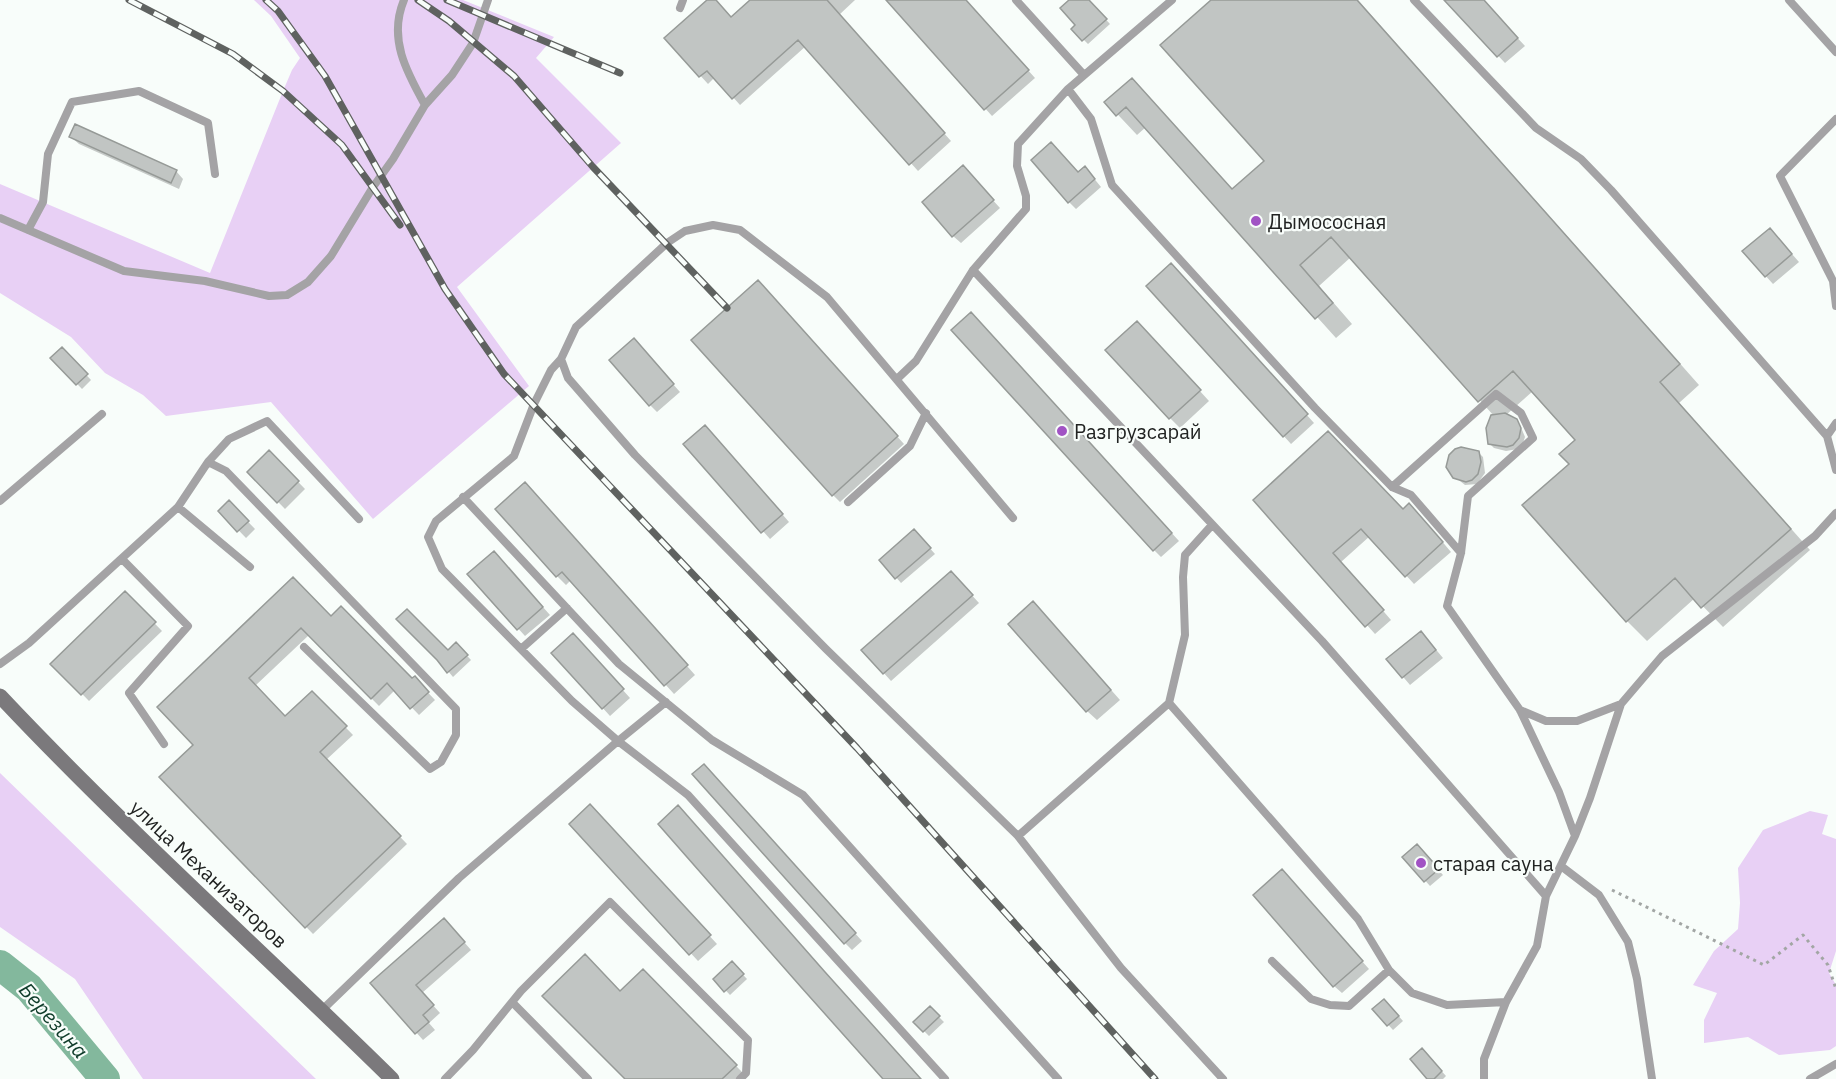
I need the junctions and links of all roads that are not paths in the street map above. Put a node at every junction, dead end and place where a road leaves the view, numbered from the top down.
1 (404, 0) edge
2 (488, 0) edge
3 (1016, 0) edge
4 (1172, 0) edge
5 (1414, 0) edge
6 (1789, 0) edge
7 (1836, 52) edge
8 (1084, 75) junction
9 (1068, 89) junction
10 (425, 105) junction
11 (1836, 119) edge
12 (215, 174) dead end
13 (0, 218) edge
14 (27, 230) junction
15 (973, 270) junction
16 (1836, 306) edge
17 (561, 358) junction
18 (897, 379) junction
19 (926, 413) junction
20 (102, 414) dead end
21 (1836, 423) edge
22 (1827, 436) junction
23 (208, 462) junction
24 (1836, 470) edge
25 (1392, 488) junction
26 (463, 497) junction
27 (0, 501) edge
28 (848, 502) dead end
29 (178, 507) junction
30 (1836, 513) edge
31 (1013, 518) dead end
32 (359, 519) dead end
33 (1212, 525) junction
34 (1461, 553) junction
35 (122, 559) junction
36 (250, 567) dead end
37 (567, 608) junction
38 (304, 647) dead end
39 (521, 649) junction
40 (0, 664) edge
41 (0, 696) edge
42 (666, 702) junction
43 (1169, 703) junction
44 (1621, 704) junction
45 (1520, 710) junction
46 (618, 741) junction
47 (164, 744) dead end
48 (1018, 836) junction
49 (1575, 836) junction
50 (1561, 866) junction
51 (1546, 896) junction
52 (1272, 961) dead end
53 (1389, 970) junction
54 (512, 1002) junction
55 (1506, 1002) junction
56 (321, 1011) junction
57 (1836, 1064) edge
58 (392, 1079) edge
59 (445, 1079) edge
60 (588, 1079) edge
61 (740, 1079) edge
62 (945, 1079) edge
63 (1058, 1079) edge
64 (1223, 1079) edge
65 (1484, 1079) edge
66 (1652, 1079) edge
67 (1810, 1079) edge

1 - 10 lane
2 - 10 lane
3 - 8 lane
4 - 8 lane
5 - 22 lane
6 - 7 lane
8 - 9 lane
9 - 15 lane
9 - 25 lane
10 - 14 lane
11 - 16 lane
12 - 14 lane
13 - 14 lane
15 - 18 lane
15 - 33 lane
17 - 18 lane
17 - 26 lane
17 - 48 lane
18 - 19 lane
19 - 28 lane
19 - 31 lane
20 - 27 lane
21 - 22 lane
22 - 24 lane
23 - 29 lane
23 - 32 lane
23 - 38 lane
25 - 34 lane
25 - 34 lane
26 - 37 lane
26 - 39 lane
29 - 35 lane
29 - 36 lane
30 - 44 lane
33 - 43 lane
33 - 51 lane
34 - 45 lane
35 - 40 lane
35 - 47 lane
37 - 39 lane
37 - 42 lane
39 - 46 lane
41 - 56 street, улица Механизаторов
42 - 46 lane
42 - 63 lane
43 - 48 lane
43 - 53 lane
44 - 45 lane
44 - 49 lane
45 - 49 lane
46 - 56 lane
46 - 62 lane
48 - 64 lane
49 - 50 lane
50 - 51 lane
50 - 66 lane
51 - 55 lane
52 - 53 lane
53 - 55 lane
54 - 59 lane
54 - 60 lane
54 - 61 lane
55 - 65 lane
56 - 58 street, улица Механизаторов
57 - 67 lane

